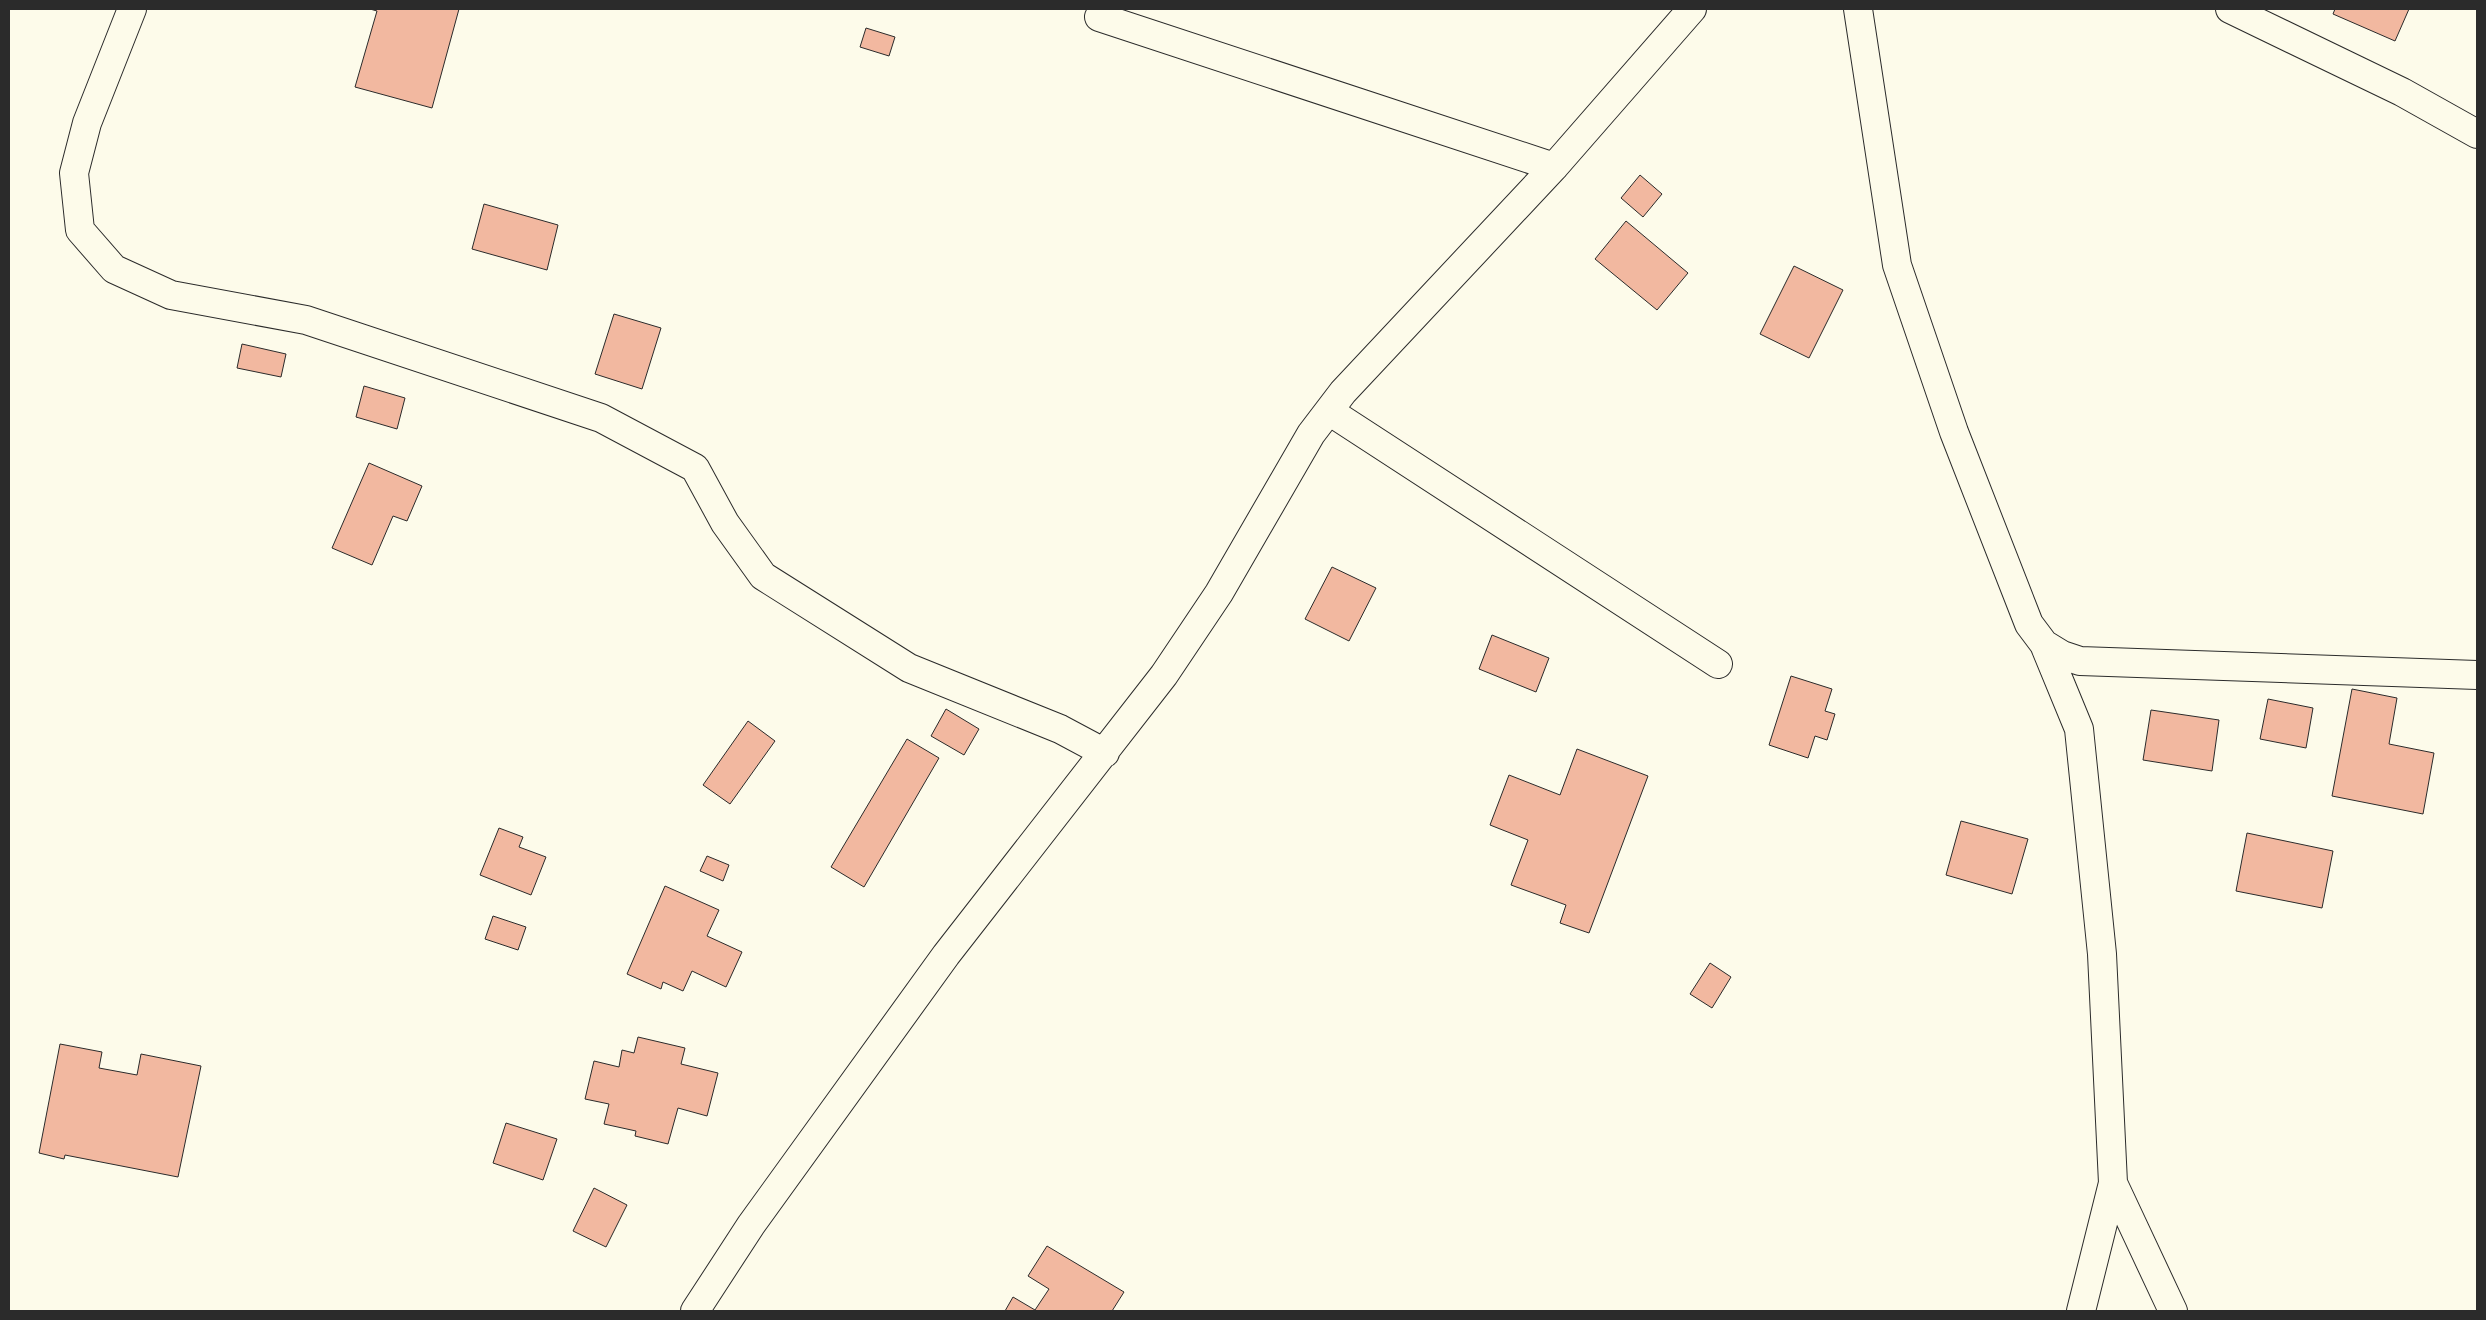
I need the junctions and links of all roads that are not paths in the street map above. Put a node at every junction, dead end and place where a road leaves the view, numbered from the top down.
1 (132, 9) edge
2 (1692, 9) edge
3 (1858, 9) edge
4 (2230, 9) edge
5 (1099, 16) dead end
6 (2477, 134) edge
7 (1554, 167) junction
8 (1329, 412) junction
9 (2044, 644) junction
10 (1718, 664) dead end
11 (2477, 675) edge
12 (1105, 753) junction
13 (2113, 1183) junction
14 (695, 1311) edge
15 (2081, 1311) edge
16 (2173, 1311) edge

1 - 12 street
2 - 7 street
3 - 9 street
4 - 6 street
5 - 7 street
7 - 8 street
8 - 10 street
8 - 12 street
9 - 11 street
9 - 13 street
12 - 14 street
13 - 15 street
13 - 16 street

